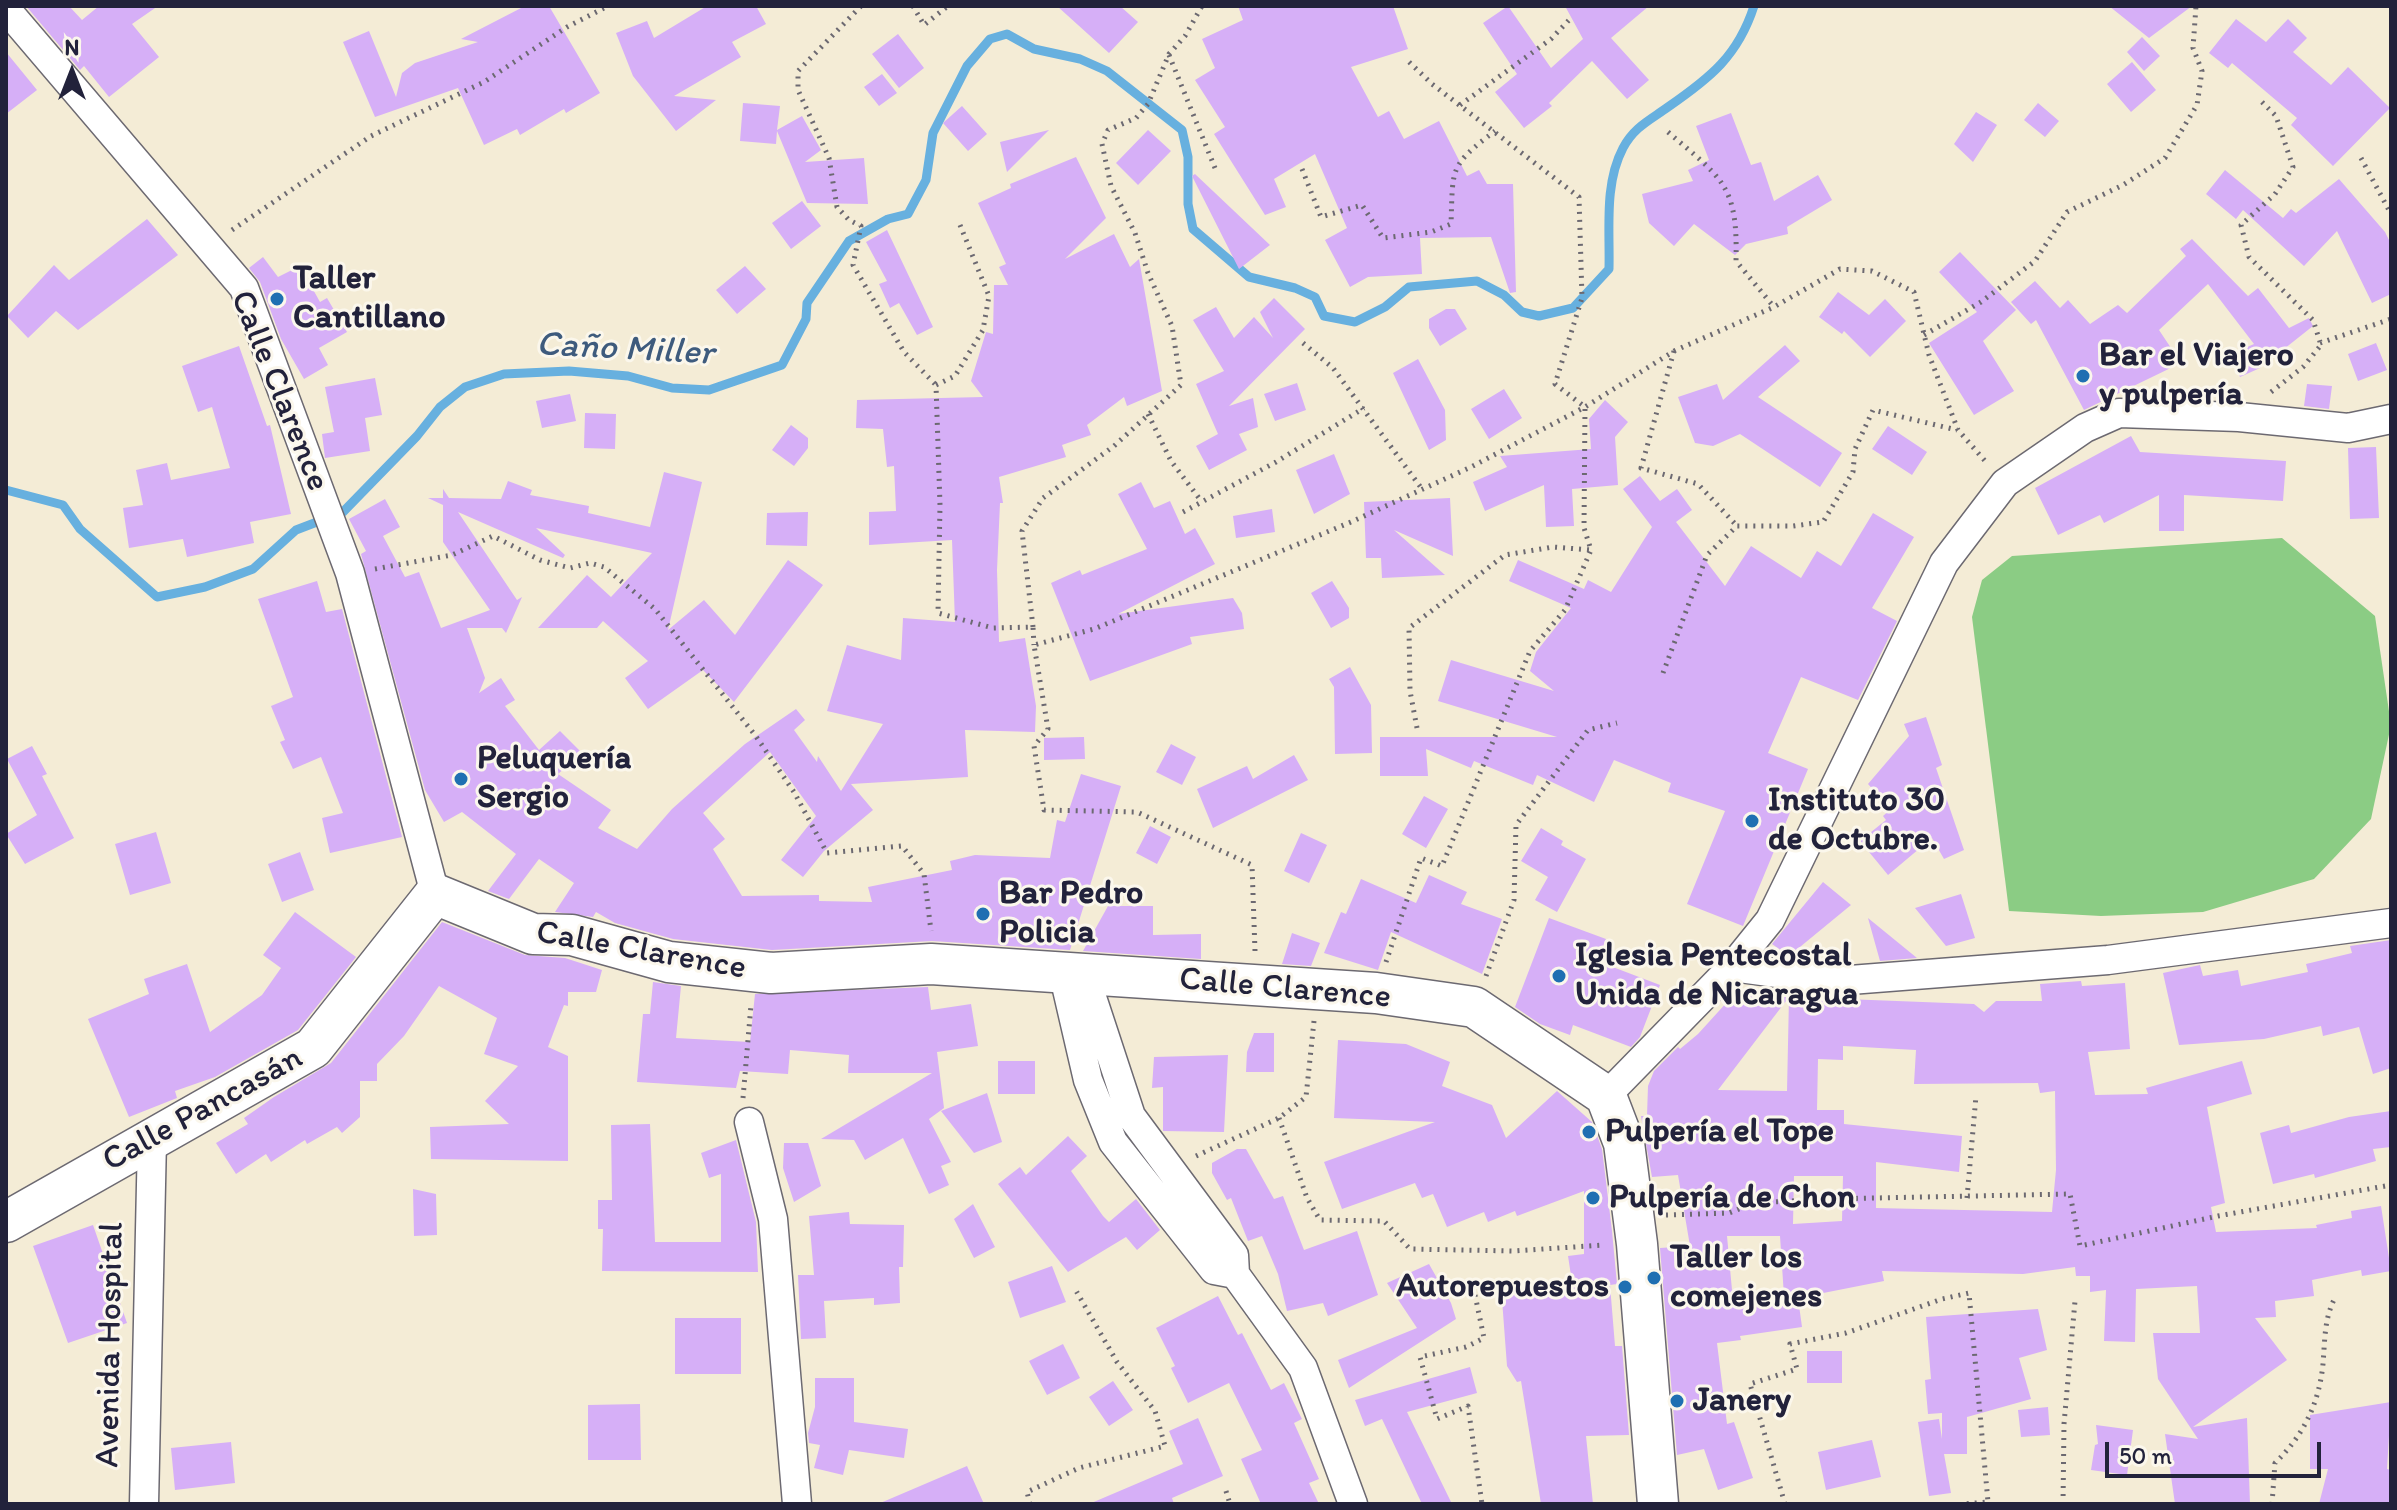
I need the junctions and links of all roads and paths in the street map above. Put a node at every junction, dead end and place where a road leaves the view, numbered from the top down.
1 (608, 6) edge
2 (861, 6) edge
3 (913, 6) edge
4 (948, 6) edge
5 (1202, 6) edge
6 (2196, 6) edge
7 (6, 9) edge
8 (1570, 19) dead end
9 (1169, 54) junction
10 (1407, 60) dead end
11 (2262, 102) dead end
12 (1460, 105) junction
13 (1495, 131) junction
14 (1668, 132) dead end
15 (2361, 158) dead end
16 (1215, 168) dead end
17 (1302, 169) dead end
18 (2391, 214) edge
19 (960, 225) dead end
20 (207, 247) junction
21 (1774, 307) junction
22 (2391, 319) edge
23 (1924, 335) junction
24 (1303, 343) dead end
25 (2320, 343) junction
26 (1674, 351) junction
27 (936, 385) junction
28 (1585, 407) junction
29 (1364, 408) junction
30 (1148, 414) junction
31 (2239, 417) junction
32 (2391, 419) edge
33 (1958, 430) junction
34 (2005, 483) junction
35 (1422, 489) junction
36 (1202, 502) junction
37 (1183, 512) dead end
38 (1737, 526) junction
39 (1591, 550) junction
40 (350, 573) junction
41 (1033, 627) junction
42 (1034, 645) junction
43 (1663, 673) dead end
44 (1617, 723) dead end
45 (1417, 728) dead end
46 (435, 894) junction
47 (2391, 923) edge
48 (931, 964) junction
49 (1732, 967) junction
50 (1073, 972) junction
51 (771, 973) junction
52 (1256, 984) junction
53 (1314, 989) junction
54 (1376, 993) junction
55 (1474, 1007) junction
56 (1606, 1096) junction
57 (1976, 1096) dead end
58 (1279, 1118) junction
59 (749, 1122) joint
60 (152, 1139) junction
61 (1170, 1169) junction
62 (2391, 1185) edge
63 (1967, 1198) junction
64 (6, 1222) edge
65 (1636, 1236) junction
66 (1235, 1274) junction
67 (1075, 1289) dead end
68 (1475, 1295) dead end
69 (2336, 1296) dead end
70 (2075, 1301) dead end
71 (1226, 1491) dead end
72 (144, 1504) edge
73 (797, 1504) edge
74 (1030, 1504) edge
75 (1230, 1504) edge
76 (1353, 1504) edge
77 (1482, 1504) edge
78 (1658, 1504) edge
79 (1785, 1504) edge
80 (1964, 1504) edge
81 (2063, 1504) edge
82 (2272, 1504) edge

1 - 20 path
2 - 27 path
3 - 4 path
5 - 9 path
6 - 23 path
7 - 20 street, Calle Clarence
8 - 12 path
9 - 16 path
9 - 30 path
10 - 12 path
11 - 25 path
12 - 13 path
13 - 17 path
13 - 28 path
14 - 21 path
15 - 18 path
19 - 27 path
20 - 40 street, Calle Clarence
21 - 23 path
21 - 26 path
22 - 25 path
23 - 33 path
24 - 29 path
25 - 31 path
26 - 28 path
26 - 38 path
27 - 41 path
28 - 35 path
28 - 39 path
29 - 35 path
29 - 36 path
30 - 36 path
30 - 41 path
31 - 32 street
31 - 34 street
33 - 34 path
33 - 38 path
34 - 49 street
35 - 42 path
36 - 37 path
38 - 43 path
39 - 45 path
39 - 54 path
40 - 46 street, Calle Clarence
40 - 48 path
41 - 42 path
42 - 52 path
44 - 55 path
46 - 51 street, Calle Clarence
46 - 60 street, Calle Pancasán
47 - 49 street
48 - 50 street, Calle Clarence
48 - 51 street, Calle Clarence
49 - 56 street
50 - 52 street, Calle Clarence
50 - 61 street
50 - 66 street
51 - 59 path
52 - 53 street, Calle Clarence
53 - 54 street, Calle Clarence
53 - 58 path
54 - 55 street, Calle Clarence
55 - 56 street, Calle Clarence
56 - 65 street
57 - 63 path
58 - 61 path
58 - 65 path
59 - 73 street
60 - 64 street, Calle Pancasán
60 - 72 street, Avenida Hospital
61 - 66 street
62 - 63 path
63 - 65 path
65 - 78 street
66 - 76 street
67 - 74 path
68 - 77 path
69 - 82 path
70 - 81 path
71 - 75 path
79 - 80 path

